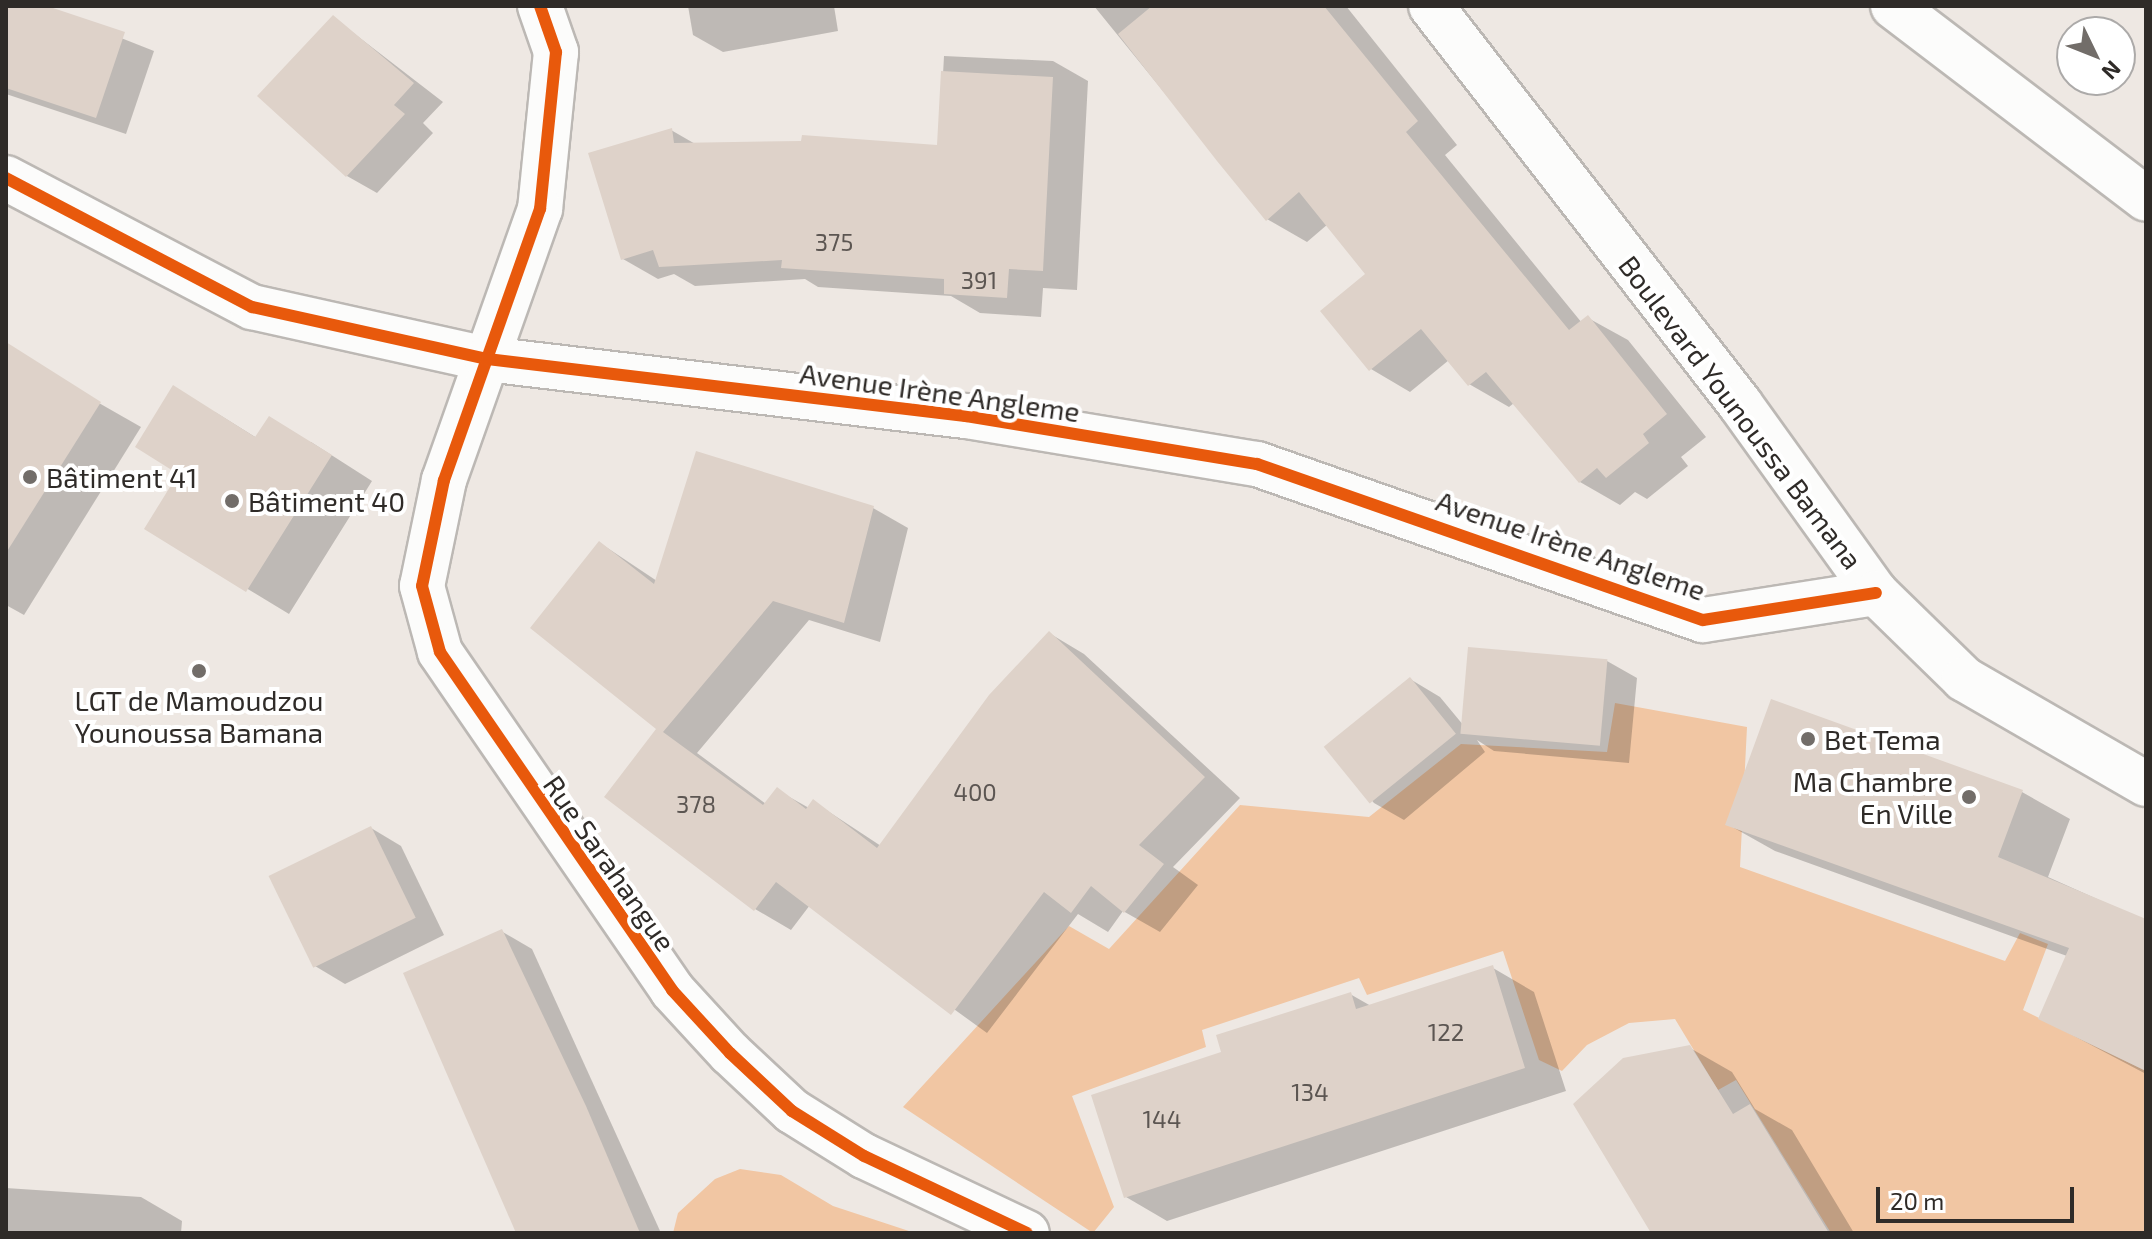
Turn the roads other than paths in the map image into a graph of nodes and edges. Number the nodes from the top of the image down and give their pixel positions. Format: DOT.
graph roads {
  1 [pos="540,6"];
  2 [pos="1431,6"];
  3 [pos="1893,6"];
  4 [pos="6,178"];
  5 [pos="2146,199"];
  6 [pos="487,359"];
  7 [pos="1876,593"];
  8 [pos="2146,784"];
  9 [pos="1027,1233"];
  1 -- 6 [label="street, Rue Sarahangue"];
  2 -- 7 [label="street, Boulevard Younoussa Bamana"];
  3 -- 5 [label="street"];
  4 -- 6 [label="street, Avenue Irène Angleme"];
  6 -- 7 [label="street, Avenue Irène Angleme"];
  6 -- 9 [label="street, Rue Sarahangue"];
  7 -- 8 [label="street, Boulevard Younoussa Bamana"];
}
